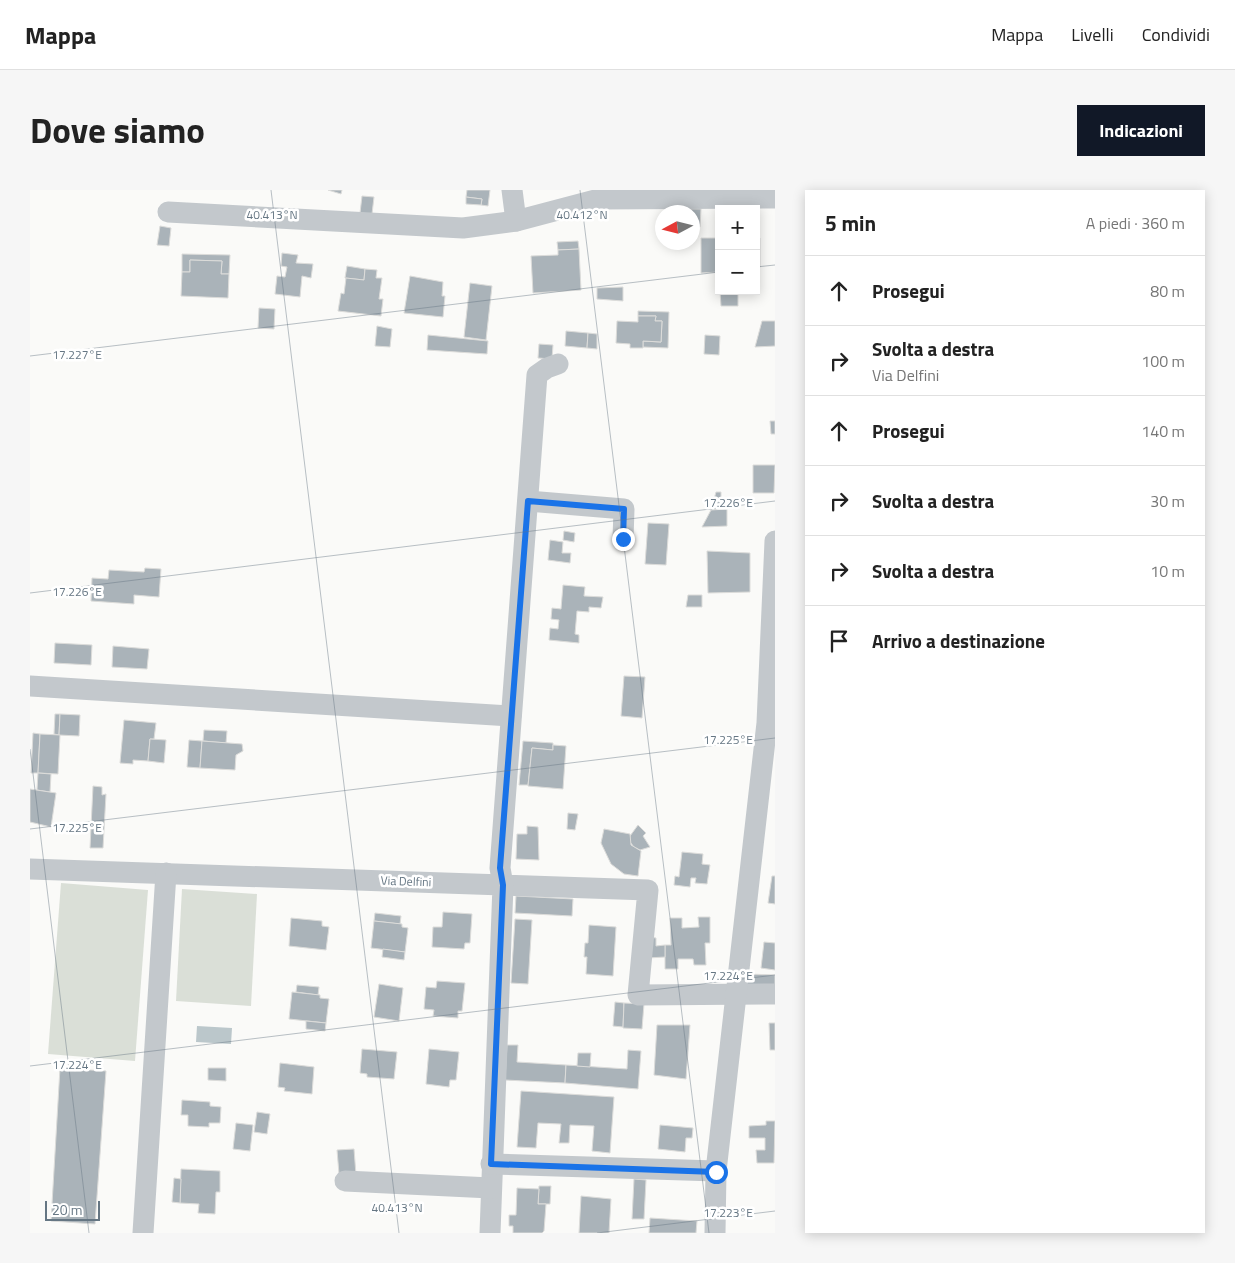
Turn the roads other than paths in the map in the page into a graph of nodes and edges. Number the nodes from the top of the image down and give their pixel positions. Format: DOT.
graph roads {
  1 [pos="512,190"];
  2 [pos="775,198"];
  3 [pos="168,212"];
  4 [pos="516,221"];
  5 [pos="558,364"];
  6 [pos="528,501"];
  7 [pos="623,539"];
  8 [pos="775,541"];
  9 [pos="30,686"];
  10 [pos="511,716"];
  11 [pos="771,723"];
  12 [pos="30,869"];
  13 [pos="166,873"];
  14 [pos="503,885"];
  15 [pos="775,994"];
  16 [pos="735,995"];
  17 [pos="491,1164"];
  18 [pos="716,1172"];
  19 [pos="345,1181"];
  20 [pos="491,1188"];
  21 [pos="143,1233"];
  22 [pos="490,1233"];
  23 [pos="715,1233"];
  1 -- 4 [label="street"];
  2 -- 4 [label="street"];
  3 -- 4 [label="street"];
  5 -- 6 [label="street"];
  6 -- 7 [label="street"];
  6 -- 10 [label="street"];
  8 -- 11 [label="street"];
  9 -- 10 [label="street"];
  10 -- 14 [label="street"];
  11 -- 16 [label="street"];
  12 -- 13 [label="street, Via Delfini"];
  13 -- 14 [label="street, Via Delfini"];
  13 -- 21 [label="street"];
  14 -- 16 [label="street, Via Delfini"];
  14 -- 17 [label="street"];
  15 -- 16 [label="street"];
  16 -- 18 [label="street"];
  17 -- 18 [label="street"];
  17 -- 20 [label="street"];
  18 -- 23 [label="street"];
  19 -- 20 [label="street"];
  20 -- 22 [label="street"];
}
